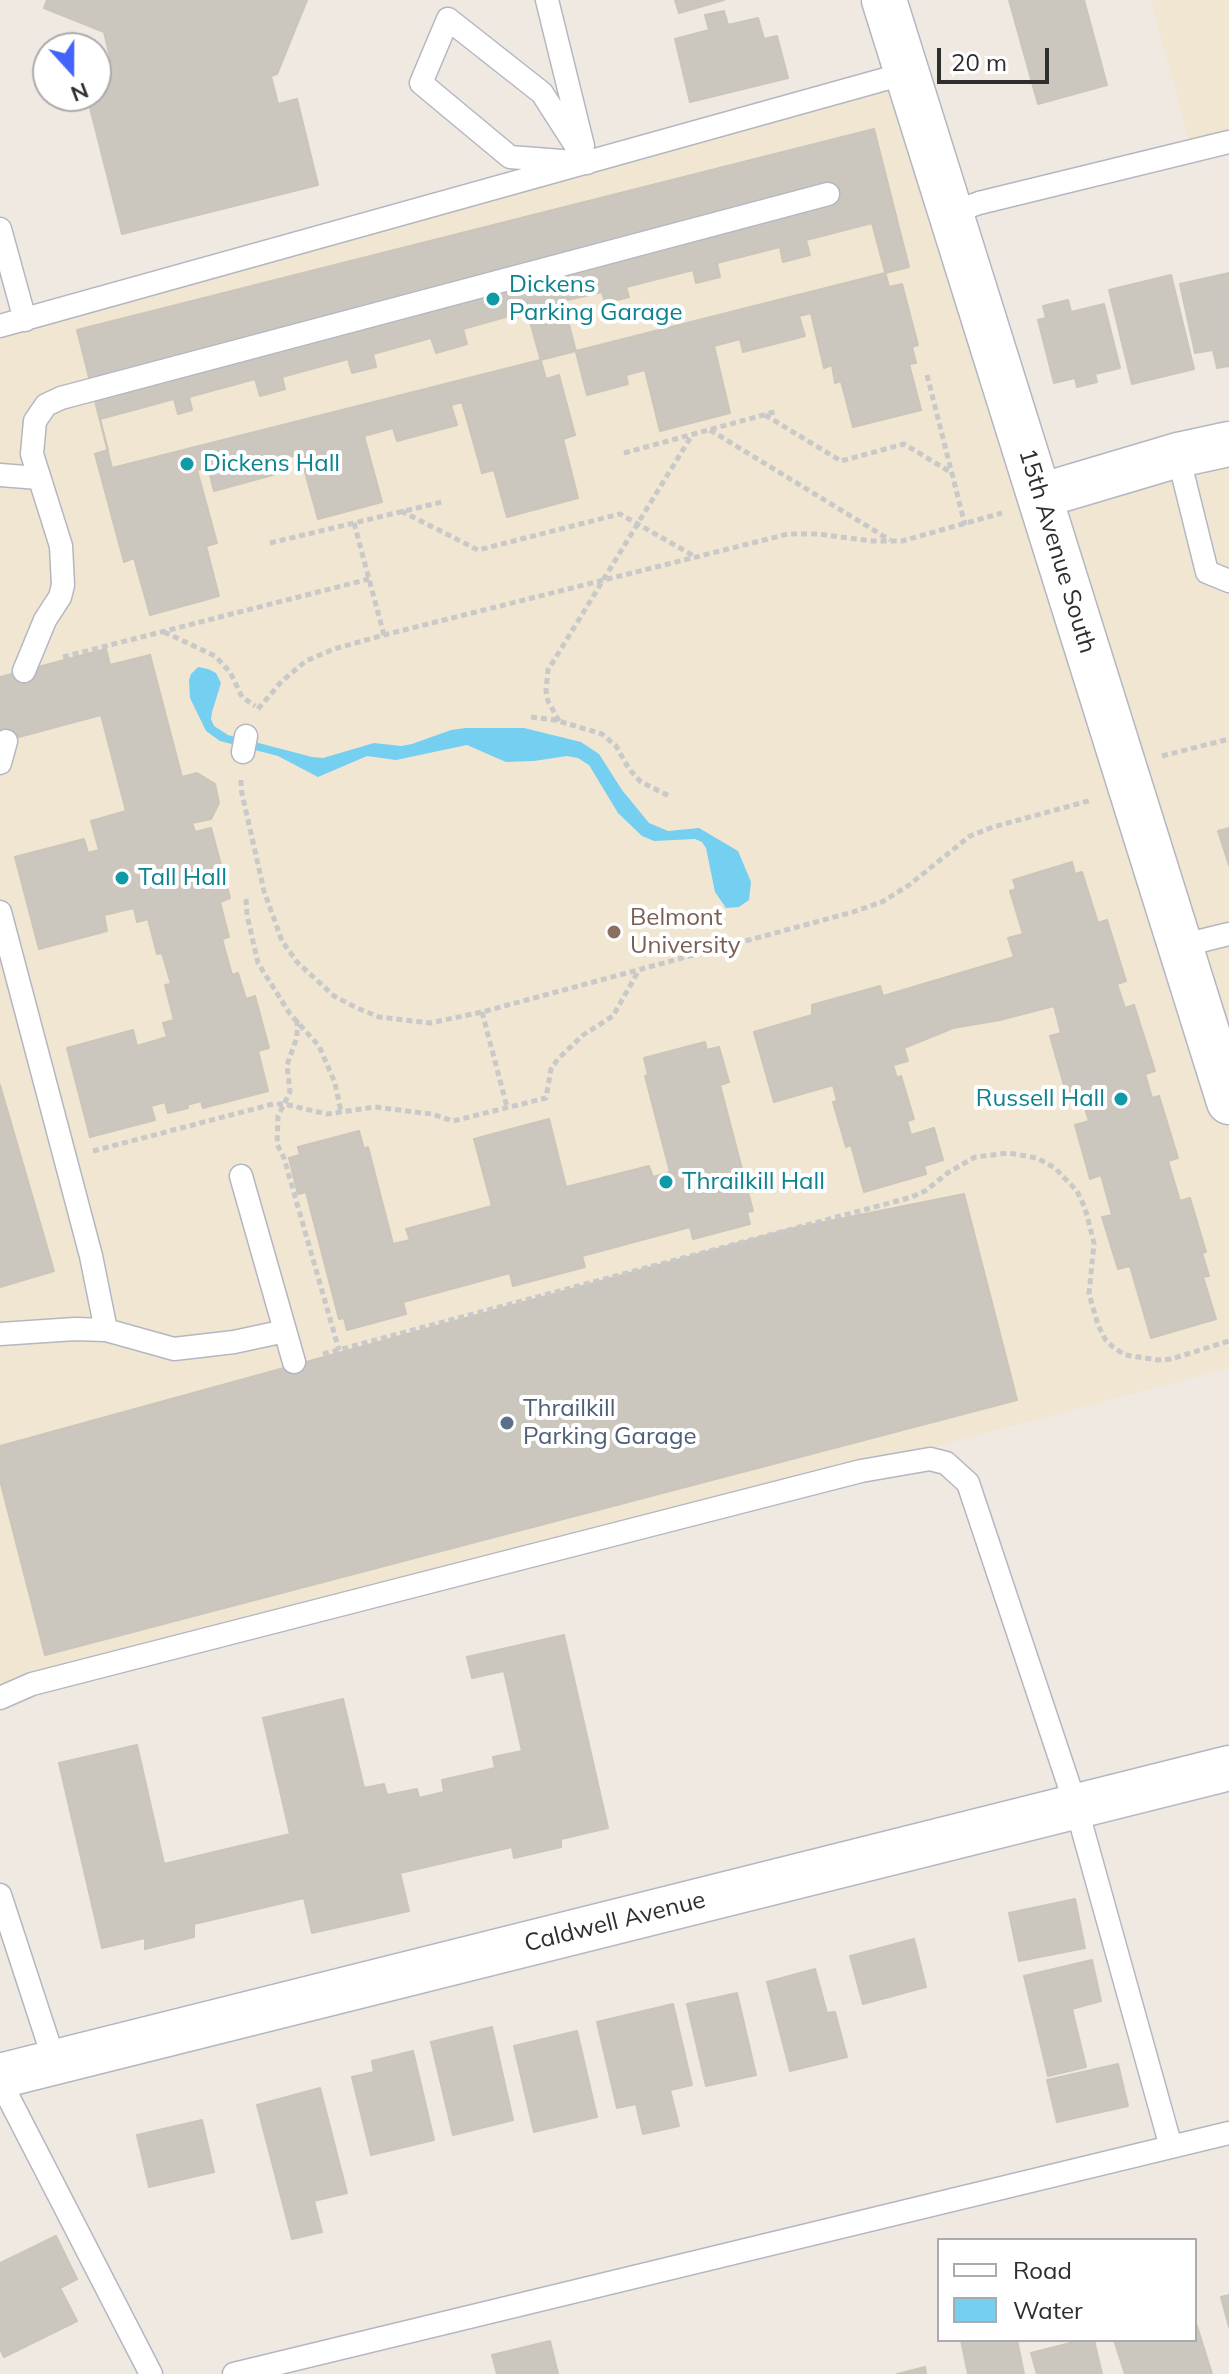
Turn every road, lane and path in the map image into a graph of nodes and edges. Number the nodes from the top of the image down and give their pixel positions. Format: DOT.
graph roads {
  1 [pos="547,0"];
  2 [pos="884,0"];
  3 [pos="445,9"];
  4 [pos="907,73"];
  5 [pos="1229,142"];
  6 [pos="587,163"];
  7 [pos="828,194"];
  8 [pos="951,213"];
  9 [pos="0,229"];
  10 [pos="25,320"];
  11 [pos="0,326"];
  12 [pos="927,375"];
  13 [pos="778,411"];
  14 [pos="765,415"];
  15 [pos="710,430"];
  16 [pos="692,435"];
  17 [pos="1229,444"];
  18 [pos="624,453"];
  19 [pos="1178,455"];
  20 [pos="952,473"];
  21 [pos="0,475"];
  22 [pos="38,478"];
  23 [pos="1040,496"];
  24 [pos="442,502"];
  25 [pos="401,511"];
  26 [pos="354,523"];
  27 [pos="965,525"];
  28 [pos="893,541"];
  29 [pos="270,543"];
  30 [pos="694,556"];
  31 [pos="369,579"];
  32 [pos="605,579"];
  33 [pos="1229,581"];
  34 [pos="163,632"];
  35 [pos="384,635"];
  36 [pos="25,669"];
  37 [pos="258,709"];
  38 [pos="531,717"];
  39 [pos="559,721"];
  40 [pos="1229,739"];
  41 [pos="6,741"];
  42 [pos="1161,756"];
  43 [pos="0,763"];
  44 [pos="1131,789"];
  45 [pos="669,796"];
  46 [pos="246,899"];
  47 [pos="0,912"];
  48 [pos="1229,934"];
  49 [pos="1180,946"];
  50 [pos="639,970"];
  51 [pos="482,1012"];
  52 [pos="297,1020"];
  53 [pos="1229,1102"];
  54 [pos="284,1104"];
  55 [pos="507,1107"];
  56 [pos="341,1112"];
  57 [pos="65,1158"];
  58 [pos="241,1176"];
  59 [pos="106,1330"];
  60 [pos="285,1331"];
  61 [pos="0,1334"];
  62 [pos="1229,1341"];
  63 [pos="339,1350"];
  64 [pos="294,1362"];
  65 [pos="0,1698"];
  66 [pos="1229,1768"];
  67 [pos="1076,1806"];
  68 [pos="0,1895"];
  69 [pos="55,2063"];
  70 [pos="0,2079"];
  71 [pos="1229,2133"];
  72 [pos="1171,2147"];
  73 [pos="151,2374"];
  74 [pos="234,2374"];
  1 -- 6 [label="lane"];
  2 -- 4 [label="street, 15th Avenue South"];
  3 -- 6 [label="lane"];
  3 -- 6 [label="lane"];
  4 -- 6 [label="lane"];
  4 -- 8 [label="street, 15th Avenue South"];
  5 -- 8 [label="lane"];
  6 -- 10 [label="lane"];
  7 -- 22 [label="lane"];
  8 -- 23 [label="street, 15th Avenue South"];
  9 -- 10 [label="lane"];
  10 -- 11 [label="lane"];
  12 -- 20 [label="path"];
  13 -- 14 [label="path"];
  14 -- 15 [label="path"];
  14 -- 20 [label="path"];
  15 -- 16 [label="path"];
  15 -- 28 [label="path"];
  16 -- 18 [label="path"];
  16 -- 32 [label="path"];
  17 -- 19 [label="street"];
  19 -- 23 [label="street"];
  19 -- 33 [label="lane"];
  20 -- 27 [label="path"];
  21 -- 22 [label="lane"];
  22 -- 36 [label="lane"];
  23 -- 27 [label="path"];
  23 -- 44 [label="street, 15th Avenue South"];
  24 -- 25 [label="path"];
  25 -- 26 [label="path"];
  25 -- 30 [label="path"];
  26 -- 29 [label="path"];
  26 -- 31 [label="path"];
  27 -- 28 [label="path"];
  28 -- 30 [label="path"];
  30 -- 32 [label="path"];
  31 -- 34 [label="path"];
  31 -- 35 [label="path"];
  32 -- 35 [label="path"];
  32 -- 39 [label="path"];
  34 -- 36 [label="path"];
  34 -- 37 [label="path"];
  35 -- 37 [label="path"];
  37 -- 51 [label="path"];
  38 -- 39 [label="path"];
  39 -- 45 [label="path"];
  40 -- 42 [label="path"];
  41 -- 43 [label="lane"];
  44 -- 49 [label="street, 15th Avenue South"];
  44 -- 50 [label="path"];
  46 -- 52 [label="path"];
  47 -- 57 [label="lane"];
  48 -- 49 [label="lane"];
  49 -- 53 [label="street, 15th Avenue South"];
  50 -- 51 [label="path"];
  50 -- 55 [label="path"];
  51 -- 55 [label="path"];
  52 -- 54 [label="path"];
  52 -- 56 [label="path"];
  54 -- 56 [label="path"];
  54 -- 57 [label="path"];
  54 -- 63 [label="path"];
  55 -- 56 [label="path"];
  57 -- 59 [label="lane"];
  58 -- 60 [label="lane"];
  59 -- 60 [label="lane"];
  59 -- 61 [label="lane"];
  60 -- 64 [label="lane"];
  62 -- 63 [label="path"];
  63 -- 64 [label="path"];
  65 -- 67 [label="lane"];
  66 -- 67 [label="street, Caldwell Avenue"];
  67 -- 69 [label="street, Caldwell Avenue"];
  67 -- 72 [label="lane"];
  68 -- 69 [label="lane"];
  69 -- 70 [label="street, Caldwell Avenue"];
  70 -- 73 [label="lane"];
  71 -- 72 [label="lane"];
  72 -- 74 [label="lane"];
}
